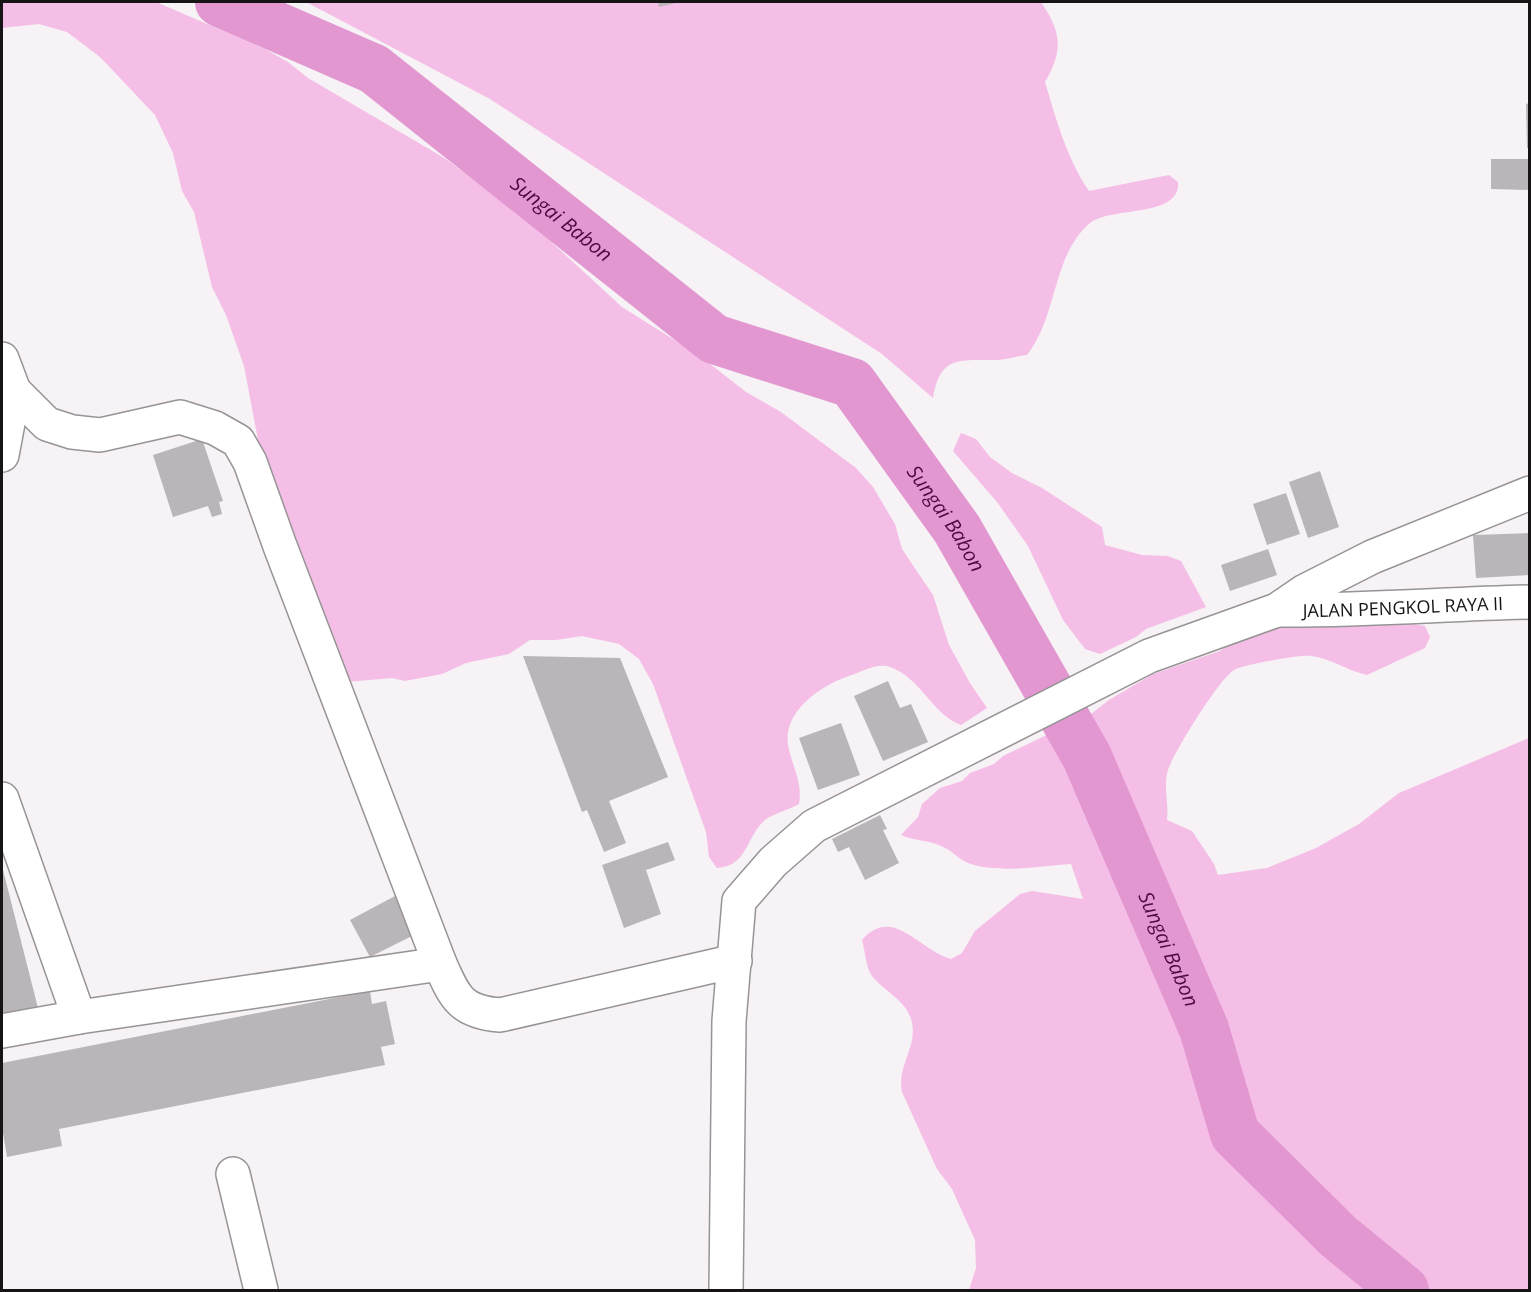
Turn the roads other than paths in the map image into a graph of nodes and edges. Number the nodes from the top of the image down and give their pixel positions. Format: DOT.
graph roads {
  1 [pos="2,359"];
  2 [pos="14,391"];
  3 [pos="2,456"];
  4 [pos="1530,493"];
  5 [pos="1530,602"];
  6 [pos="1277,610"];
  7 [pos="2,798"];
  8 [pos="735,961"];
  9 [pos="440,964"];
  10 [pos="79,1017"];
  11 [pos="2,1031"];
  12 [pos="233,1174"];
  13 [pos="261,1290"];
  14 [pos="726,1290"];
  1 -- 2 [label="street"];
  2 -- 3 [label="street"];
  2 -- 9 [label="street"];
  4 -- 6 [label="street"];
  5 -- 6 [label="street, JALAN PENGKOL RAYA II"];
  6 -- 8 [label="street"];
  7 -- 10 [label="street"];
  8 -- 9 [label="street"];
  8 -- 14 [label="street"];
  9 -- 10 [label="street"];
  10 -- 11 [label="street"];
  12 -- 13 [label="street"];
}
